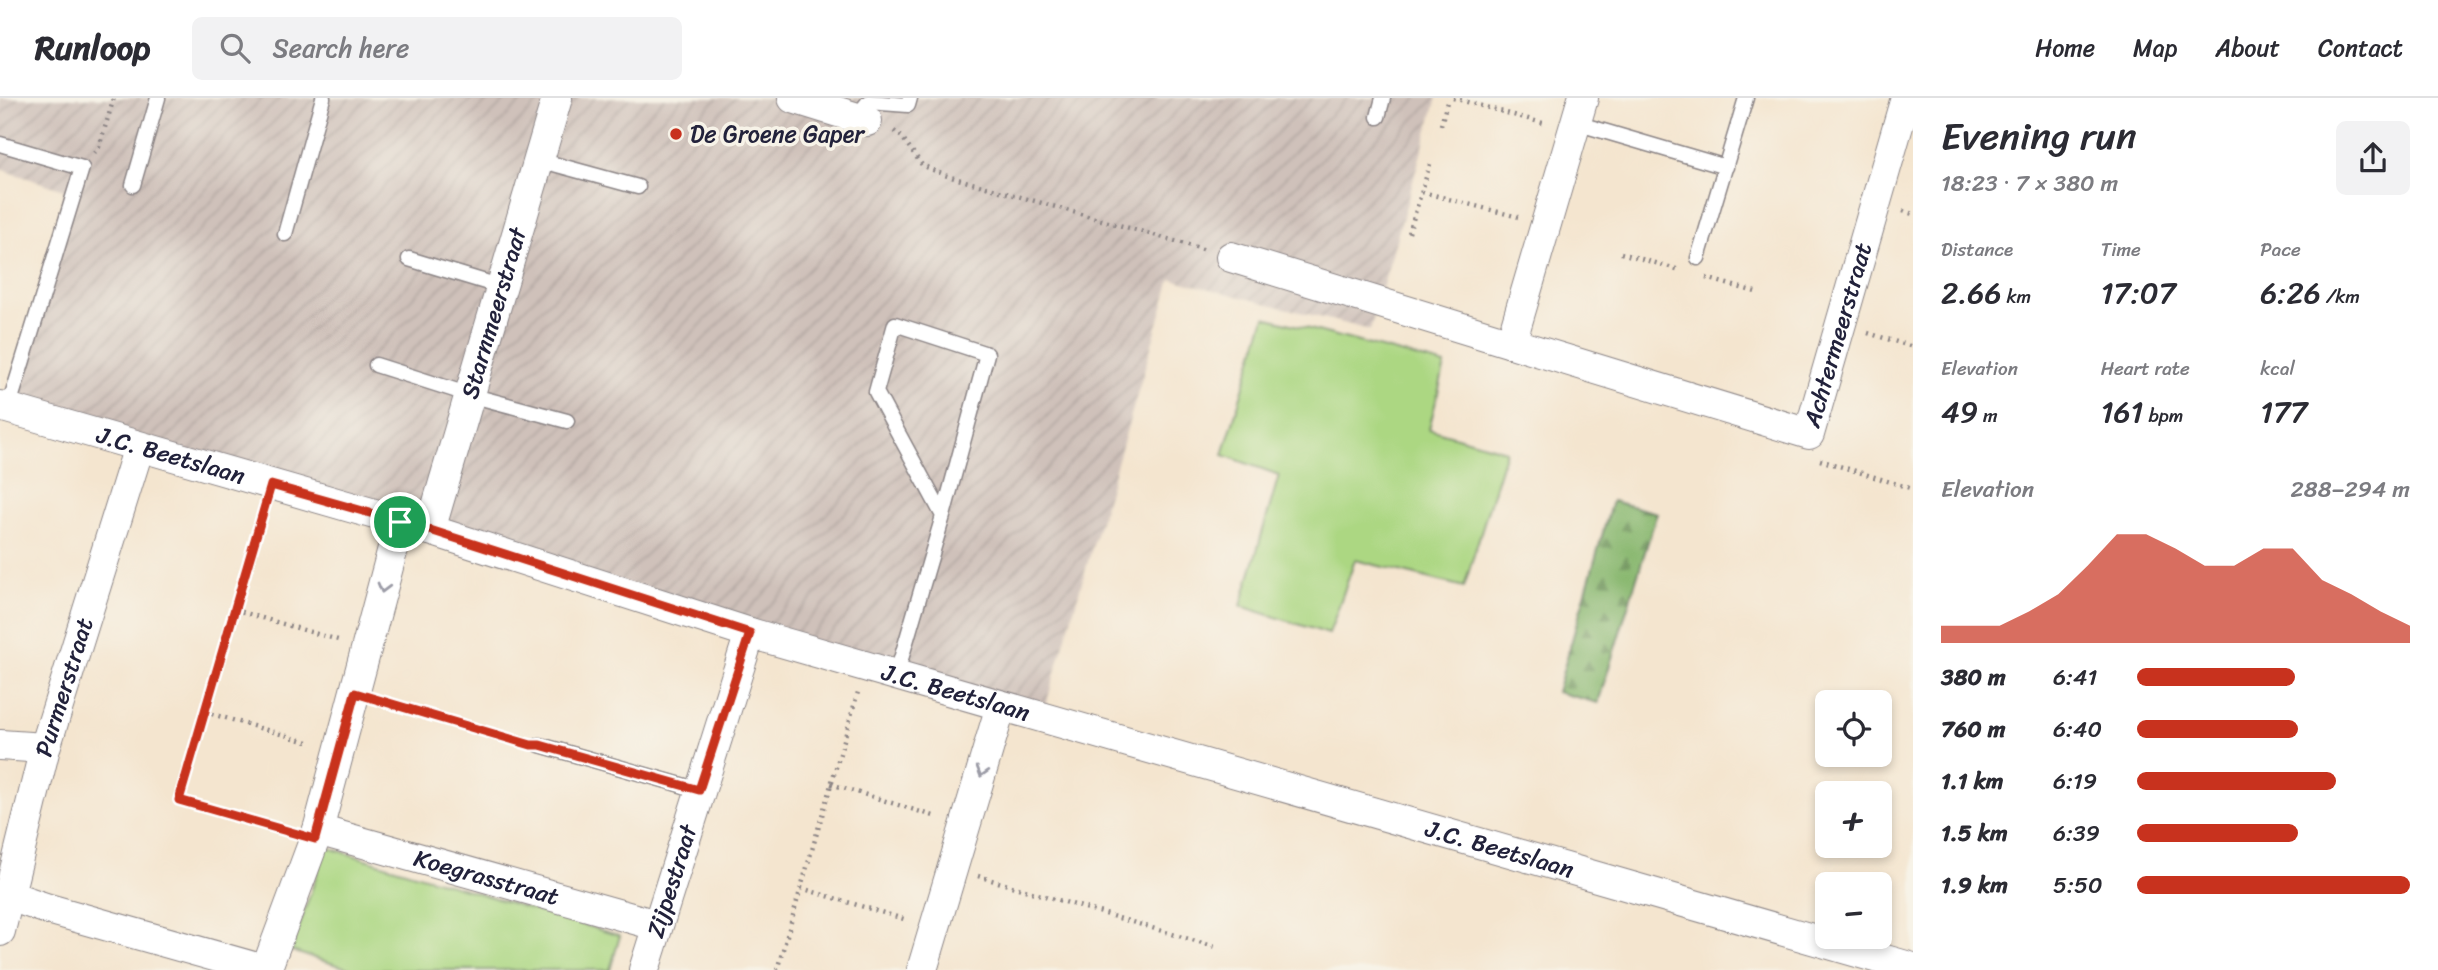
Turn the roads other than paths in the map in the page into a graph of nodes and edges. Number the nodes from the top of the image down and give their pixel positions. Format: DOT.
graph roads {
  1 [pos="158,98"];
  2 [pos="323,98"];
  3 [pos="557,98"];
  4 [pos="793,98"];
  5 [pos="910,98"];
  6 [pos="1383,98"];
  7 [pos="1746,98"];
  8 [pos="1906,98"];
  9 [pos="1378,117"];
  10 [pos="1577,118"];
  11 [pos="861,119"];
  12 [pos="0,144"];
  13 [pos="540,160"];
  14 [pos="1726,167"];
  15 [pos="133,185"];
  16 [pos="638,187"];
  17 [pos="285,234"];
  18 [pos="1231,257"];
  19 [pos="1698,258"];
  20 [pos="409,259"];
  21 [pos="502,287"];
  22 [pos="1511,343"];
  23 [pos="376,365"];
  24 [pos="470,395"];
  25 [pos="4,407"];
  26 [pos="567,421"];
  27 [pos="139,447"];
  28 [pos="943,516"];
  29 [pos="400,522"];
  30 [pos="430,530"];
  31 [pos="750,633"];
  32 [pos="896,676"];
  33 [pos="1001,706"];
  34 [pos="0,745"];
  35 [pos="540,745"];
  36 [pos="45,748"];
  37 [pos="699,790"];
  38 [pos="316,834"];
  39 [pos="9,896"];
  40 [pos="656,925"];
  41 [pos="0,931"];
  42 [pos="1913,968"];
  43 [pos="265,970"];
  44 [pos="643,970"];
  45 [pos="922,970"];
  1 -- 15 [label="lane"];
  2 -- 17 [label="lane"];
  3 -- 13 [label="street, Starnmeerstraat"];
  4 -- 11 [label="street"];
  5 -- 11 [label="lane"];
  6 -- 9 [label="lane"];
  7 -- 14 [label="lane"];
  8 -- 22 [label="street, Achtermeerstraat"];
  10 -- 14 [label="lane"];
  10 -- 22 [label="street"];
  12 -- 25 [label="lane"];
  13 -- 16 [label="lane"];
  13 -- 21 [label="street, Starnmeerstraat"];
  14 -- 19 [label="lane"];
  18 -- 22 [label="street, Achtermeerstraat"];
  20 -- 21 [label="lane"];
  21 -- 24 [label="street, Starnmeerstraat"];
  23 -- 24 [label="lane"];
  24 -- 26 [label="lane"];
  24 -- 30 [label="street, Starnmeerstraat"];
  25 -- 27 [label="street, J.C. Beetslaan"];
  27 -- 29 [label="street, J.C. Beetslaan"];
  27 -- 36 [label="street, Purmerstraat"];
  28 -- 28 [label="lane"];
  28 -- 32 [label="lane"];
  29 -- 30 [label="street, J.C. Beetslaan"];
  29 -- 38 [label="street, one-way"];
  30 -- 31 [label="street, J.C. Beetslaan"];
  31 -- 32 [label="street, J.C. Beetslaan"];
  31 -- 37 [label="street, Zijpestraat"];
  32 -- 33 [label="street, J.C. Beetslaan"];
  33 -- 42 [label="street, J.C. Beetslaan"];
  33 -- 45 [label="street, one-way"];
  34 -- 36 [label="street"];
  35 -- 37 [label="lane"];
  36 -- 39 [label="street, Purmerstraat"];
  37 -- 40 [label="street, Zijpestraat"];
  38 -- 40 [label="street, Koegrasstraat"];
  38 -- 43 [label="street"];
  39 -- 41 [label="street, Purmerstraat"];
  39 -- 43 [label="street"];
  40 -- 44 [label="street, Zijpestraat"];
}
